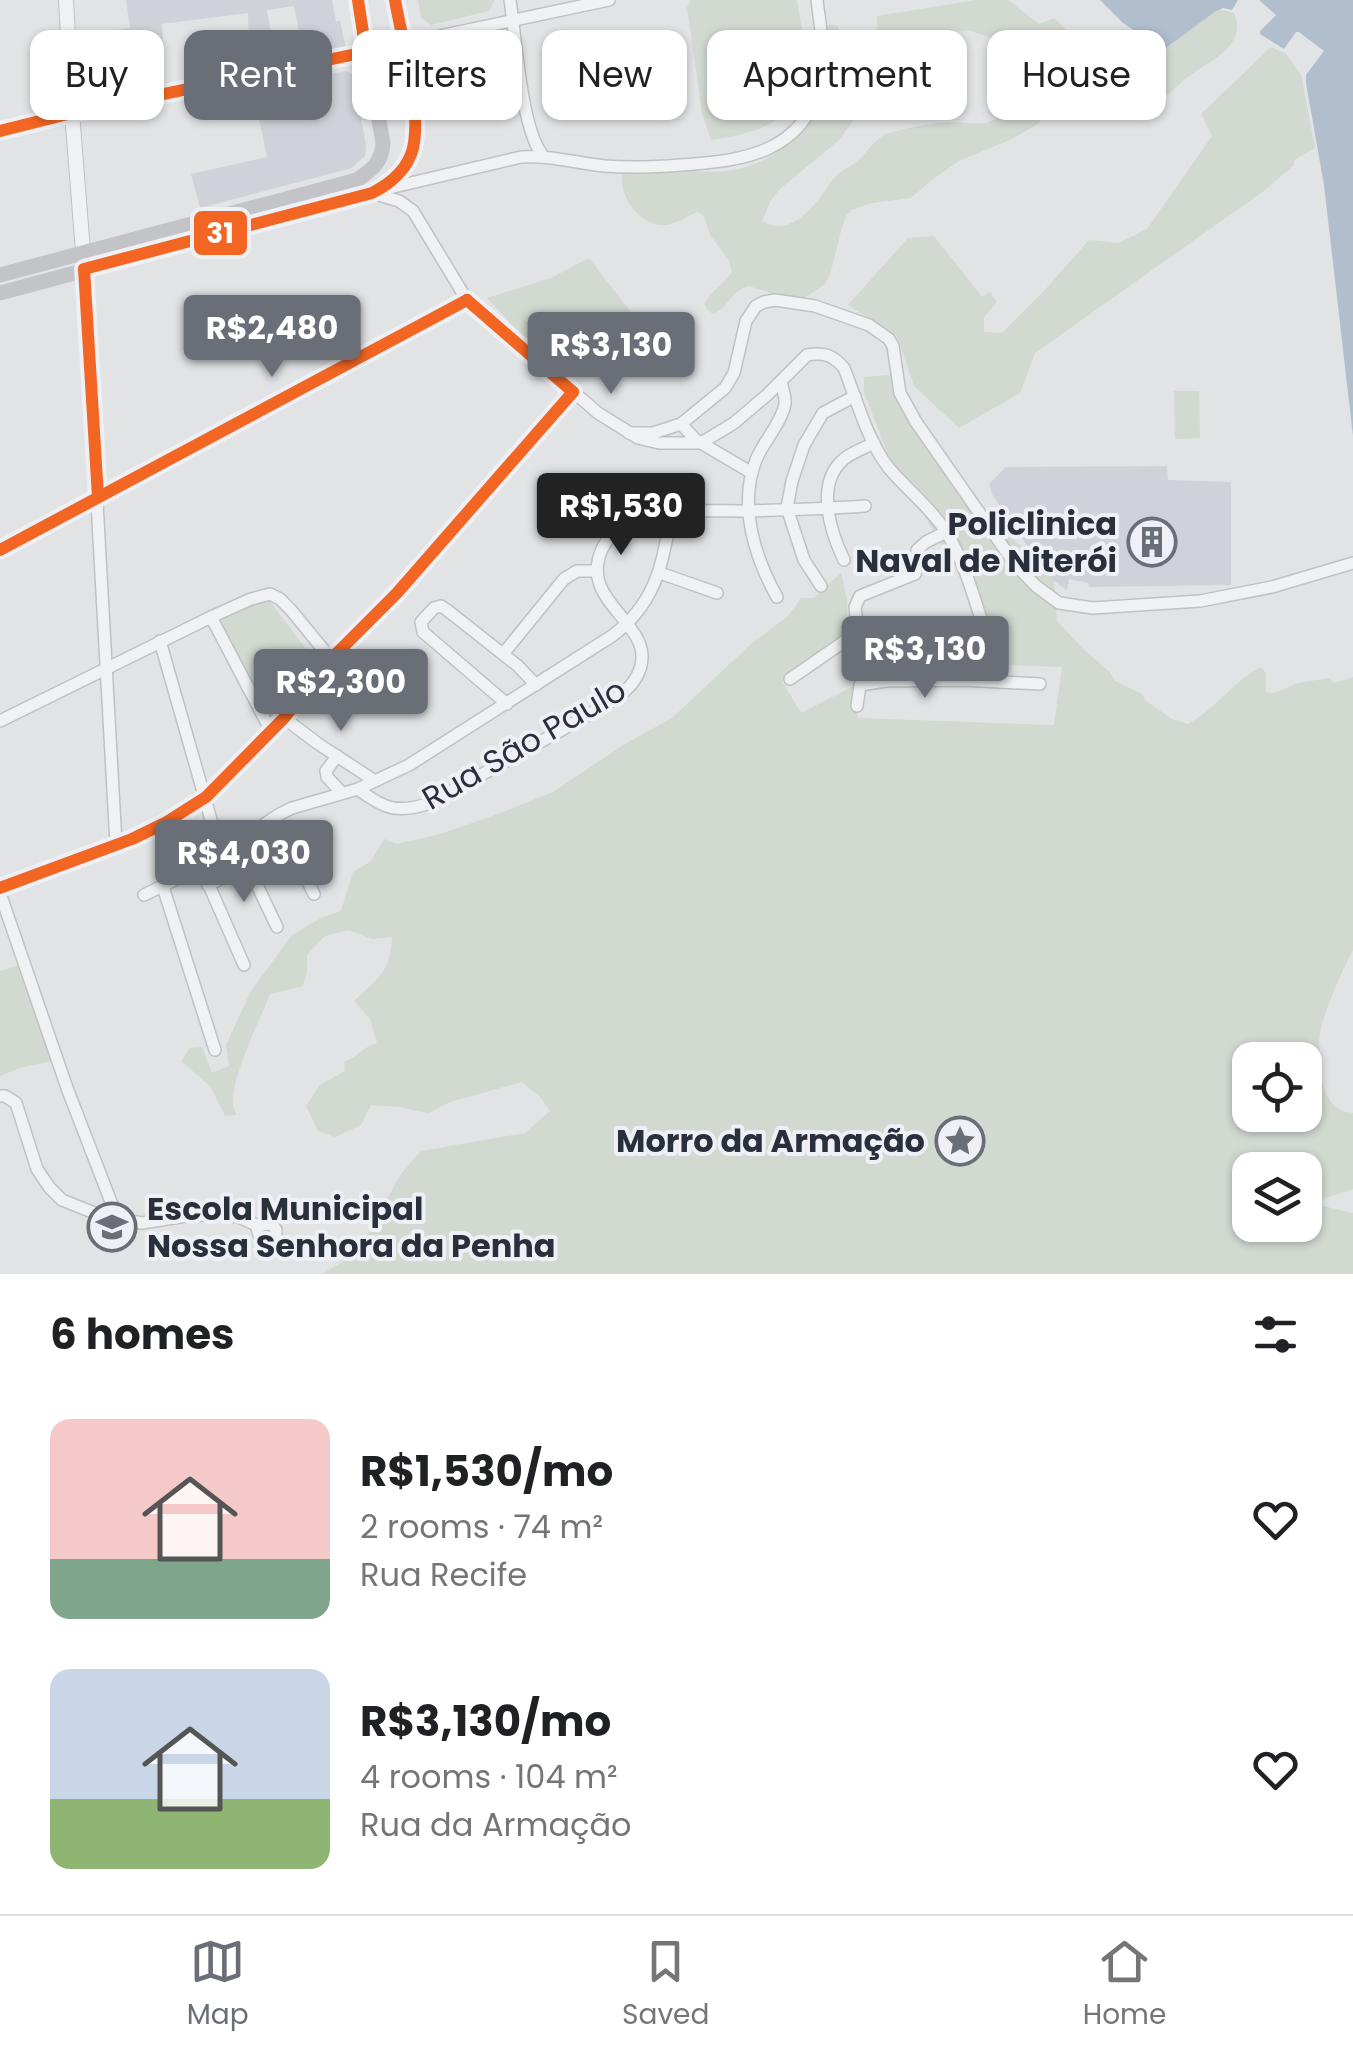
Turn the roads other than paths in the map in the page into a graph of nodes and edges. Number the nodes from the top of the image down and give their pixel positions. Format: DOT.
graph roads {
  1 [pos="66,0"];
  2 [pos="358,0"];
  3 [pos="395,0"];
  4 [pos="510,0"];
  5 [pos="609,0"];
  6 [pos="817,0"];
  7 [pos="513,20"];
  8 [pos="68,30"];
  9 [pos="363,30"];
  10 [pos="400,30"];
  11 [pos="467,30"];
  12 [pos="352,55"];
  13 [pos="164,95"];
  14 [pos="48,120"];
  15 [pos="72,120"];
  16 [pos="379,120"];
  17 [pos="414,120"];
  18 [pos="0,132"];
  19 [pos="543,156"];
  20 [pos="374,192"];
  21 [pos="84,261"];
  22 [pos="0,275"];
  23 [pos="0,292"];
  24 [pos="467,300"];
  25 [pos="780,381"];
  26 [pos="573,392"];
  27 [pos="855,396"];
  28 [pos="681,424"];
  29 [pos="629,433"];
  30 [pos="701,443"];
  31 [pos="874,443"];
  32 [pos="752,473"];
  33 [pos="676,494"];
  34 [pos="98,497"];
  35 [pos="865,506"];
  36 [pos="788,508"];
  37 [pos="827,509"];
  38 [pos="750,510"];
  39 [pos="671,513"];
  40 [pos="946,532"];
  41 [pos="0,550"];
  42 [pos="844,560"];
  43 [pos="1353,563"];
  44 [pos="596,571"];
  45 [pos="660,573"];
  46 [pos="821,586"];
  47 [pos="716,593"];
  48 [pos="777,596"];
  49 [pos="211,617"];
  50 [pos="628,624"];
  51 [pos="858,632"];
  52 [pos="160,642"];
  53 [pos="992,652"];
  54 [pos="503,654"];
  55 [pos="331,660"];
  56 [pos="105,670"];
  57 [pos="790,679"];
  58 [pos="886,681"];
  59 [pos="1040,684"];
  60 [pos="536,685"];
  61 [pos="507,704"];
  62 [pos="857,706"];
  63 [pos="284,718"];
  64 [pos="0,722"];
  65 [pos="271,731"];
  66 [pos="337,756"];
  67 [pos="375,781"];
  68 [pos="358,789"];
  69 [pos="342,793"];
  70 [pos="206,797"];
  71 [pos="116,844"];
  72 [pos="222,854"];
  73 [pos="248,866"];
  74 [pos="202,868"];
  75 [pos="208,886"];
  76 [pos="163,887"];
  77 [pos="0,891"];
  78 [pos="314,894"];
  79 [pos="144,895"];
  80 [pos="277,926"];
  81 [pos="244,965"];
  82 [pos="215,1050"];
  83 [pos="0,1096"];
  84 [pos="118,1220"];
  85 [pos="252,1223"];
  1 -- 8 [label="street"];
  2 -- 9 [label="main road"];
  3 -- 10 [label="main road"];
  4 -- 7 [label="street"];
  5 -- 7 [label="street"];
  6 -- 19 [label="street"];
  7 -- 11 [label="street"];
  7 -- 19 [label="street"];
  12 -- 13 [label="street"];
  14 -- 18 [label="street"];
  15 -- 21 [label="street"];
  16 -- 21 [label="main road"];
  17 -- 20 [label="main road"];
  19 -- 20 [label="street"];
  20 -- 21 [label="main road"];
  20 -- 24 [label="street"];
  21 -- 22 [label="main road"];
  21 -- 23 [label="main road"];
  21 -- 34 [label="street"];
  24 -- 26 [label="street"];
  24 -- 34 [label="street"];
  25 -- 27 [label="street"];
  25 -- 30 [label="street"];
  25 -- 32 [label="street"];
  26 -- 29 [label="street"];
  26 -- 55 [label="street"];
  27 -- 31 [label="street"];
  27 -- 36 [label="street"];
  28 -- 29 [label="street"];
  28 -- 30 [label="street"];
  28 -- 43 [label="street"];
  29 -- 30 [label="street"];
  30 -- 32 [label="street"];
  31 -- 37 [label="street"];
  31 -- 40 [label="street"];
  32 -- 38 [label="street"];
  33 -- 39 [label="street"];
  34 -- 41 [label="street"];
  34 -- 56 [label="street"];
  35 -- 37 [label="street"];
  36 -- 37 [label="street"];
  36 -- 38 [label="street"];
  36 -- 46 [label="street"];
  37 -- 42 [label="street"];
  38 -- 39 [label="street"];
  38 -- 48 [label="street"];
  39 -- 44 [label="street"];
  39 -- 45 [label="street"];
  40 -- 51 [label="street"];
  40 -- 53 [label="street"];
  44 -- 50 [label="street"];
  44 -- 54 [label="street"];
  45 -- 47 [label="street"];
  45 -- 50 [label="street"];
  49 -- 52 [label="street"];
  49 -- 55 [label="street"];
  49 -- 65 [label="street"];
  50 -- 60 [label="street"];
  50 -- 68 [label="street, Rua São Paulo"];
  51 -- 57 [label="street"];
  51 -- 58 [label="street"];
  52 -- 56 [label="street"];
  52 -- 70 [label="street"];
  54 -- 60 [label="street"];
  54 -- 61 [label="street"];
  55 -- 63 [label="street"];
  56 -- 64 [label="street"];
  56 -- 71 [label="street"];
  58 -- 59 [label="street"];
  58 -- 62 [label="street"];
  60 -- 61 [label="street"];
  61 -- 67 [label="street"];
  63 -- 65 [label="street"];
  63 -- 66 [label="street"];
  65 -- 70 [label="street"];
  66 -- 67 [label="street"];
  66 -- 69 [label="street"];
  67 -- 68 [label="street"];
  68 -- 69 [label="street"];
  69 -- 72 [label="street"];
  70 -- 71 [label="street"];
  70 -- 72 [label="street"];
  71 -- 77 [label="street"];
  72 -- 74 [label="street"];
  73 -- 75 [label="street"];
  73 -- 78 [label="street"];
  73 -- 80 [label="street"];
  74 -- 75 [label="street"];
  74 -- 76 [label="street"];
  75 -- 81 [label="street"];
  76 -- 79 [label="street"];
  76 -- 82 [label="street"];
  77 -- 84 [label="street"];
  83 -- 84 [label="street"];
  84 -- 85 [label="street"];
}
